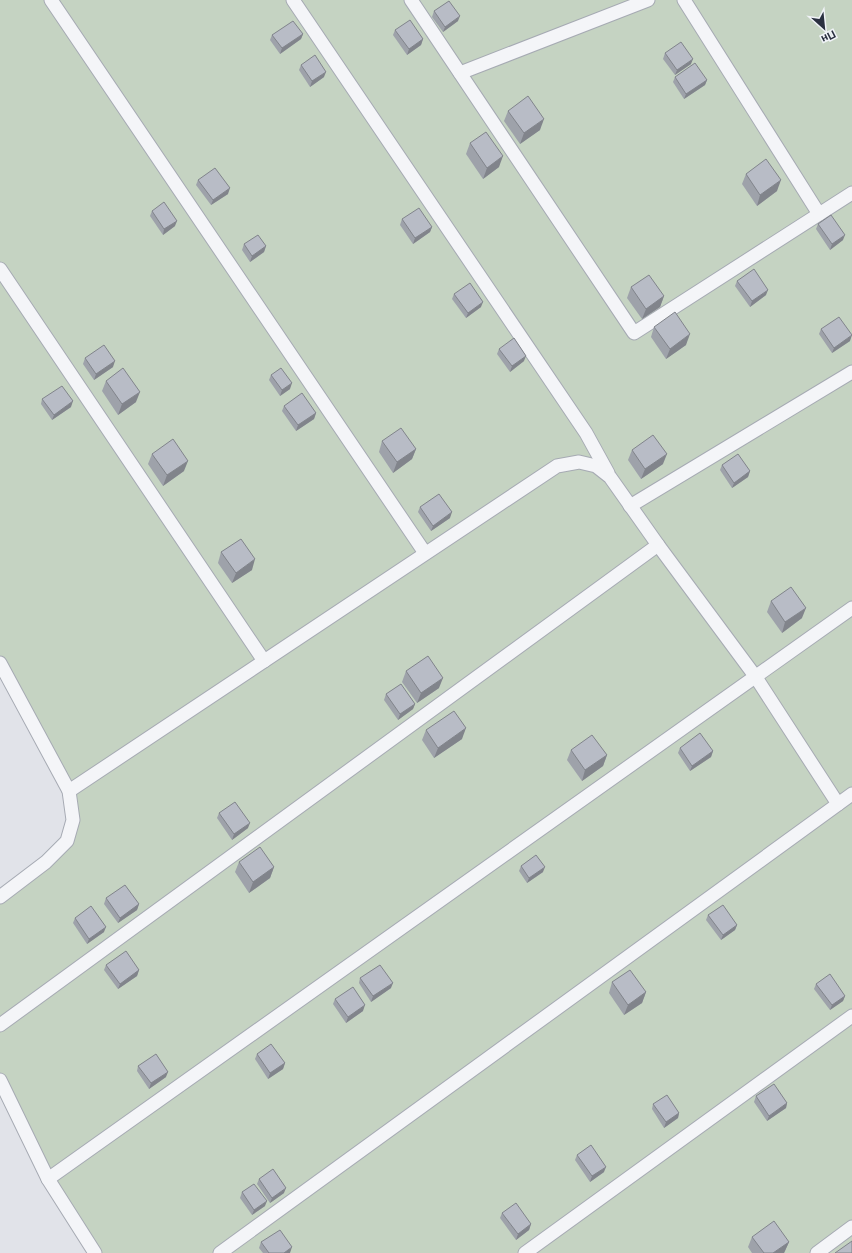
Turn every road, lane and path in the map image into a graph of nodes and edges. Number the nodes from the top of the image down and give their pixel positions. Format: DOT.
graph roads {
  1 [pos="51,0"];
  2 [pos="293,0"];
  3 [pos="411,0"];
  4 [pos="648,0"];
  5 [pos="684,0"];
  6 [pos="631,3"];
  7 [pos="460,73"];
  8 [pos="852,193"];
  9 [pos="819,214"];
  10 [pos="0,269"];
  11 [pos="852,372"];
  12 [pos="610,477"];
  13 [pos="630,506"];
  14 [pos="658,545"];
  15 [pos="425,553"];
  16 [pos="852,608"];
  17 [pos="264,661"];
  18 [pos="0,663"];
  19 [pos="756,676"];
  20 [pos="69,791"];
  21 [pos="852,794"];
  22 [pos="838,804"];
  23 [pos="0,897"];
  24 [pos="852,1016"];
  25 [pos="0,1025"];
  26 [pos="0,1080"];
  27 [pos="48,1179"];
  28 [pos="852,1227"];
  29 [pos="95,1253"];
  30 [pos="220,1253"];
  31 [pos="524,1253"];
  32 [pos="816,1253"];
  1 -- 15 [label="lane"];
  2 -- 12 [label="lane"];
  3 -- 7 [label="lane"];
  4 -- 6 [label="lane"];
  5 -- 9 [label="lane"];
  6 -- 7 [label="lane"];
  7 -- 9 [label="lane"];
  8 -- 9 [label="lane"];
  10 -- 17 [label="lane"];
  11 -- 13 [label="lane"];
  12 -- 13 [label="lane"];
  12 -- 15 [label="lane"];
  13 -- 14 [label="lane"];
  14 -- 19 [label="lane"];
  14 -- 25 [label="lane"];
  15 -- 17 [label="lane"];
  16 -- 19 [label="lane"];
  17 -- 20 [label="lane"];
  18 -- 20 [label="lane"];
  19 -- 22 [label="lane"];
  19 -- 27 [label="lane"];
  20 -- 23 [label="lane"];
  21 -- 22 [label="lane"];
  22 -- 30 [label="lane"];
  24 -- 31 [label="lane"];
  26 -- 27 [label="lane"];
  27 -- 29 [label="lane"];
  28 -- 32 [label="lane"];
}
